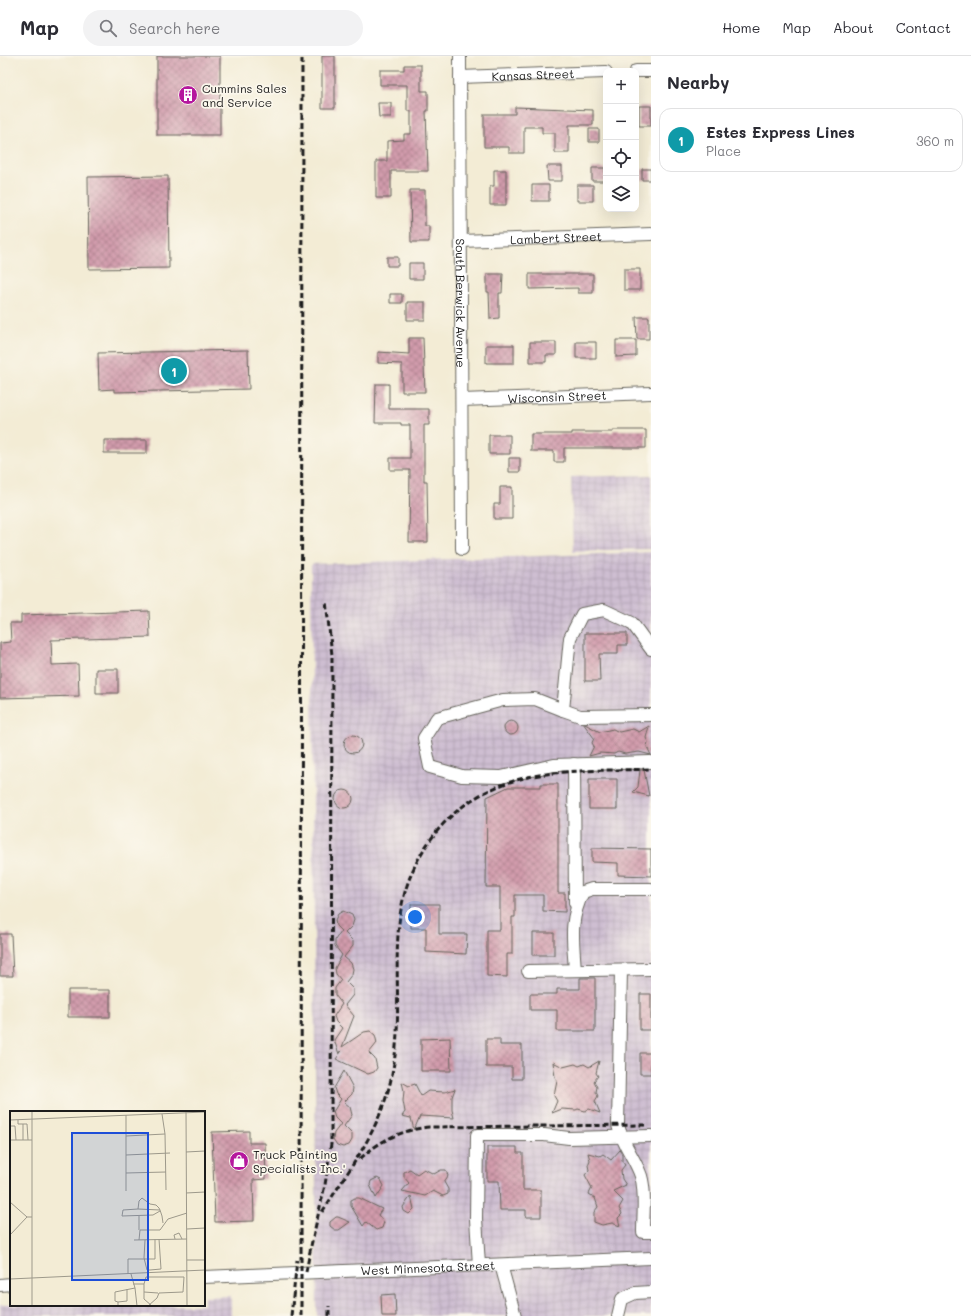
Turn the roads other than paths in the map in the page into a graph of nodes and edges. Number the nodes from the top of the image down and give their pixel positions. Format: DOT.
graph roads {
  1 [pos="460,56"];
  2 [pos="639,71"];
  3 [pos="651,71"];
  4 [pos="603,72"];
  5 [pos="460,77"];
  6 [pos="651,234"];
  7 [pos="461,241"];
  8 [pos="651,393"];
  9 [pos="462,400"];
  10 [pos="462,549"];
  11 [pos="651,649"];
  12 [pos="563,710"];
  13 [pos="651,715"];
  14 [pos="651,762"];
  15 [pos="574,764"];
  16 [pos="651,889"];
  17 [pos="576,907"];
  18 [pos="651,969"];
  19 [pos="528,970"];
  20 [pos="576,970"];
  21 [pos="621,970"];
  22 [pos="620,1136"];
  23 [pos="651,1136"];
  24 [pos="651,1232"];
  25 [pos="651,1258"];
  26 [pos="479,1265"];
  27 [pos="501,1265"];
  28 [pos="205,1277"];
  29 [pos="10,1284"];
  30 [pos="0,1285"];
  31 [pos="651,1292"];
  32 [pos="515,1316"];
  33 [pos="618,1316"];
  1 -- 5 [label="street, South Berwick Avenue"];
  2 -- 3 [label="street"];
  4 -- 5 [label="street, Kansas Street"];
  5 -- 7 [label="street, South Berwick Avenue"];
  6 -- 7 [label="street, Lambert Street"];
  7 -- 9 [label="street, South Berwick Avenue"];
  8 -- 9 [label="street, Wisconsin Street"];
  9 -- 10 [label="street, South Berwick Avenue"];
  11 -- 12 [label="street"];
  12 -- 13 [label="street"];
  12 -- 15 [label="street"];
  14 -- 15 [label="street"];
  15 -- 17 [label="street"];
  16 -- 17 [label="street"];
  17 -- 20 [label="street"];
  18 -- 21 [label="street"];
  19 -- 20 [label="street"];
  20 -- 21 [label="street"];
  21 -- 22 [label="street"];
  22 -- 23 [label="street"];
  22 -- 24 [label="street"];
  22 -- 26 [label="street"];
  25 -- 27 [label="street, West Minnesota Street"];
  26 -- 27 [label="street, West Minnesota Street"];
  26 -- 28 [label="street, West Minnesota Street"];
  27 -- 32 [label="street"];
  29 -- 30 [label="street"];
  31 -- 33 [label="street"];
}
